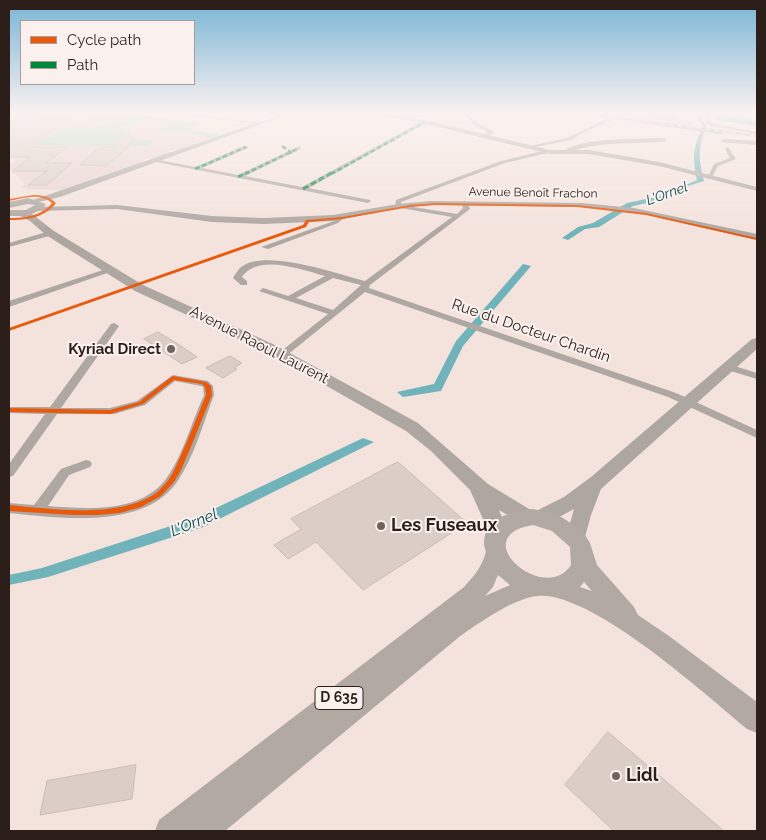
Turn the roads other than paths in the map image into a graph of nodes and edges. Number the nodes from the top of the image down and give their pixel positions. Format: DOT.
graph roads {
  1 [pos="179,152"];
  2 [pos="234,152"];
  3 [pos="370,152"];
  4 [pos="550,152"];
  5 [pos="590,152"];
  6 [pos="730,152"];
  7 [pos="292,153"];
  8 [pos="154,161"];
  9 [pos="195,169"];
  10 [pos="238,177"];
  11 [pos="706,177"];
  12 [pos="303,189"];
  13 [pos="757,189"];
  14 [pos="411,195"];
  15 [pos="368,201"];
  16 [pos="465,203"];
  17 [pos="411,204"];
  18 [pos="398,206"];
  19 [pos="22,207"];
  20 [pos="458,216"];
  21 [pos="342,217"];
  22 [pos="50,233"];
  23 [pos="757,237"];
  24 [pos="9,245"];
  25 [pos="265,247"];
  26 [pos="109,271"];
  27 [pos="333,275"];
  28 [pos="244,283"];
  29 [pos="365,286"];
  30 [pos="263,290"];
  31 [pos="288,299"];
  32 [pos="9,304"];
  33 [pos="335,313"];
  34 [pos="114,326"];
  35 [pos="757,342"];
  36 [pos="283,354"];
  37 [pos="728,367"];
  38 [pos="757,376"];
  39 [pos="688,402"];
  40 [pos="9,410"];
  41 [pos="54,412"];
  42 [pos="757,434"];
  43 [pos="86,464"];
  44 [pos="11,467"];
  45 [pos="475,484"];
  46 [pos="592,489"];
  47 [pos="9,508"];
  48 [pos="38,510"];
  49 [pos="533,517"];
  50 [pos="576,538"];
  51 [pos="497,543"];
  52 [pos="583,560"];
  53 [pos="546,586"];
  54 [pos="642,630"];
  55 [pos="757,719"];
  56 [pos="170,831"];
  57 [pos="201,831"];
  1 -- 8 [label="street"];
  2 -- 9 [label="street"];
  3 -- 12 [label="street"];
  4 -- 14 [label="street"];
  5 -- 11 [label="street"];
  6 -- 11 [label="street"];
  7 -- 10 [label="street"];
  8 -- 9 [label="street"];
  8 -- 19 [label="street"];
  9 -- 10 [label="street"];
  10 -- 12 [label="street"];
  11 -- 13 [label="street"];
  12 -- 15 [label="street"];
  14 -- 17 [label="street"];
  14 -- 18 [label="street"];
  16 -- 17 [label="street, Avenue Benoît Frachon"];
  16 -- 20 [label="street"];
  16 -- 23 [label="street, Avenue Benoît Frachon"];
  17 -- 18 [label="street, Avenue Benoît Frachon"];
  18 -- 20 [label="street"];
  18 -- 21 [label="street, Avenue Benoît Frachon"];
  19 -- 21 [label="street, Avenue Benoît Frachon"];
  19 -- 22 [label="main road, Avenue Raoul Laurent"];
  20 -- 29 [label="street"];
  21 -- 25 [label="street, Avenue Benoît Frachon"];
  22 -- 24 [label="street"];
  22 -- 26 [label="main road, Avenue Raoul Laurent"];
  26 -- 32 [label="street"];
  26 -- 36 [label="main road, Avenue Raoul Laurent"];
  27 -- 28 [label="street, Rue du Docteur Chardin"];
  27 -- 29 [label="street, Rue du Docteur Chardin"];
  27 -- 31 [label="street"];
  29 -- 33 [label="street"];
  29 -- 39 [label="street, Rue du Docteur Chardin"];
  30 -- 31 [label="street"];
  31 -- 33 [label="street"];
  33 -- 36 [label="street"];
  34 -- 41 [label="street"];
  35 -- 37 [label="main road"];
  36 -- 45 [label="main road, Avenue Raoul Laurent"];
  37 -- 38 [label="street"];
  37 -- 39 [label="main road"];
  39 -- 42 [label="street, Rue du Docteur Chardin"];
  39 -- 46 [label="main road"];
  40 -- 41 [label="street"];
  41 -- 44 [label="street"];
  41 -- 48 [label="street"];
  43 -- 48 [label="street"];
  45 -- 49 [label="main road, Avenue Raoul Laurent"];
  45 -- 51 [label="main road, Avenue Raoul Laurent"];
  46 -- 49 [label="main road"];
  46 -- 50 [label="main road"];
  47 -- 48 [label="street"];
  49 -- 50 [label="main road"];
  49 -- 51 [label="main road"];
  50 -- 52 [label="main road"];
  51 -- 53 [label="main road"];
  51 -- 56 [label="main road, D 635"];
  52 -- 53 [label="main road"];
  52 -- 54 [label="main road"];
  53 -- 54 [label="main road"];
  53 -- 57 [label="main road, D 635"];
  54 -- 55 [label="main road"];
}
